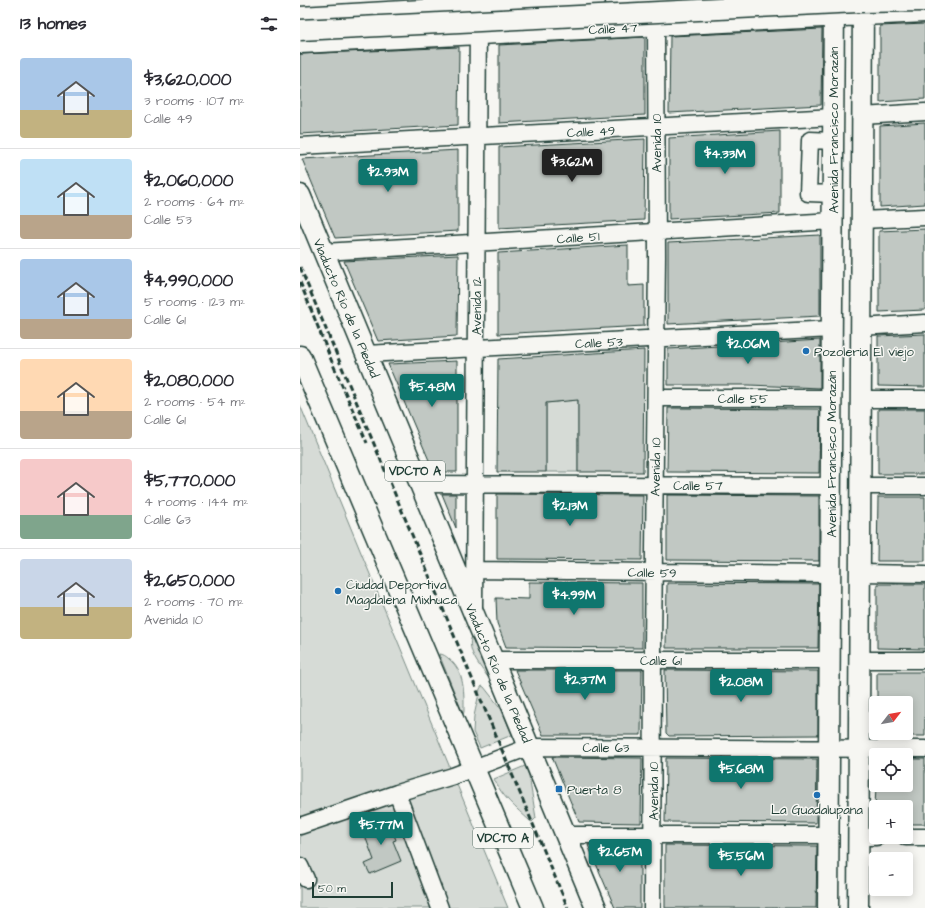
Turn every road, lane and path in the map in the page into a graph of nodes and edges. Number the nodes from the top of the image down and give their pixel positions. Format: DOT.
graph roads {
  1 [pos="595,0"];
  2 [pos="925,1"];
  3 [pos="478,3"];
  4 [pos="863,7"];
  5 [pos="834,8"];
  6 [pos="925,12"];
  7 [pos="300,16"];
  8 [pos="656,25"];
  9 [pos="300,30"];
  10 [pos="478,34"];
  11 [pos="300,43"];
  12 [pos="925,112"];
  13 [pos="862,116"];
  14 [pos="834,117"];
  15 [pos="656,127"];
  16 [pos="477,137"];
  17 [pos="300,146"];
  18 [pos="300,195"];
  19 [pos="925,217"];
  20 [pos="862,220"];
  21 [pos="833,221"];
  22 [pos="661,226"];
  23 [pos="476,243"];
  24 [pos="324,252"];
  25 [pos="925,323"];
  26 [pos="861,327"];
  27 [pos="832,329"];
  28 [pos="656,338"];
  29 [pos="476,348"];
  30 [pos="366,354"];
  31 [pos="300,356"];
  32 [pos="656,398"];
  33 [pos="831,398"];
  34 [pos="861,398"];
  35 [pos="925,399"];
  36 [pos="420,484"];
  37 [pos="475,485"];
  38 [pos="655,485"];
  39 [pos="831,486"];
  40 [pos="860,486"];
  41 [pos="925,486"];
  42 [pos="474,570"];
  43 [pos="654,572"];
  44 [pos="860,573"];
  45 [pos="830,574"];
  46 [pos="925,574"];
  47 [pos="474,613"];
  48 [pos="658,655"];
  49 [pos="493,660"];
  50 [pos="830,660"];
  51 [pos="859,660"];
  52 [pos="925,660"];
  53 [pos="529,746"];
  54 [pos="653,747"];
  55 [pos="829,748"];
  56 [pos="859,748"];
  57 [pos="925,748"];
  58 [pos="473,768"];
  59 [pos="397,793"];
  60 [pos="300,826"];
  61 [pos="565,835"];
  62 [pos="652,835"];
  63 [pos="828,835"];
  64 [pos="867,837"];
  65 [pos="913,837"];
  66 [pos="925,837"];
  67 [pos="440,908"];
  68 [pos="533,908"];
  69 [pos="596,908"];
  70 [pos="652,908"];
  71 [pos="828,908"];
  72 [pos="858,908"];
  1 -- 3 [label="main road"];
  2 -- 9 [label="main road, bridge"];
  3 -- 7 [label="main road"];
  3 -- 10 [label="street, Avenida 12"];
  4 -- 5 [label="main road, Calle 47"];
  4 -- 6 [label="main road, Calle 47"];
  4 -- 13 [label="main road"];
  5 -- 8 [label="main road, Calle 47"];
  5 -- 14 [label="main road, Avenida Francisco Morazán"];
  8 -- 10 [label="main road, Calle 47"];
  8 -- 15 [label="street, Avenida 10"];
  10 -- 11 [label="main road, Calle 47"];
  10 -- 16 [label="street, Avenida 12"];
  12 -- 13 [label="street"];
  13 -- 20 [label="main road"];
  14 -- 15 [label="street, Calle 49"];
  14 -- 21 [label="main road, Avenida Francisco Morazán"];
  15 -- 16 [label="street, Calle 49"];
  15 -- 22 [label="street, Avenida 10"];
  16 -- 17 [label="street, Calle 49"];
  16 -- 23 [label="street, Avenida 12"];
  18 -- 24 [label="main road, Viaducto Río de la Piedad / VDCTO A"];
  19 -- 20 [label="street"];
  20 -- 26 [label="main road"];
  21 -- 22 [label="street, Calle 51"];
  21 -- 27 [label="main road, Avenida Francisco Morazán"];
  22 -- 23 [label="street, Calle 51"];
  22 -- 28 [label="street, Avenida 10"];
  23 -- 24 [label="street, Calle 51"];
  23 -- 29 [label="street, Avenida 12"];
  24 -- 30 [label="main road, Viaducto Río de la Piedad / VDCTO A"];
  25 -- 26 [label="street"];
  26 -- 34 [label="main road"];
  27 -- 28 [label="street, Calle 53"];
  27 -- 33 [label="main road, Avenida Francisco Morazán"];
  28 -- 29 [label="street, Calle 53"];
  28 -- 32 [label="street, Avenida 10"];
  29 -- 30 [label="street, Calle 53"];
  29 -- 37 [label="street, Avenida 12"];
  30 -- 36 [label="main road, Viaducto Río de la Piedad / VDCTO A"];
  31 -- 58 [label="main road, VDCTO A"];
  32 -- 33 [label="street, Calle 55"];
  32 -- 38 [label="street, Avenida 10"];
  33 -- 39 [label="main road, Avenida Francisco Morazán"];
  34 -- 35 [label="street"];
  34 -- 40 [label="main road"];
  36 -- 37 [label="street, Calle 57"];
  36 -- 47 [label="main road, Viaducto Río de la Piedad / VDCTO A"];
  37 -- 38 [label="street, Calle 57"];
  37 -- 42 [label="street, Avenida 12"];
  38 -- 39 [label="street, Calle 57"];
  38 -- 43 [label="street, Avenida 10"];
  39 -- 45 [label="main road, Avenida Francisco Morazán"];
  40 -- 41 [label="street"];
  40 -- 44 [label="main road"];
  42 -- 43 [label="street, Calle 59"];
  42 -- 47 [label="street, Avenida 12"];
  43 -- 45 [label="street, Calle 59"];
  43 -- 48 [label="street, Avenida 10"];
  44 -- 46 [label="street"];
  44 -- 51 [label="main road"];
  45 -- 50 [label="main road, Avenida Francisco Morazán"];
  47 -- 49 [label="main road, Viaducto Río de la Piedad / VDCTO A"];
  48 -- 49 [label="street, Calle 61"];
  48 -- 50 [label="street, Calle 61"];
  48 -- 54 [label="street, Avenida 10"];
  49 -- 53 [label="main road, Viaducto Río de la Piedad / VDCTO A"];
  50 -- 55 [label="main road, Avenida Francisco Morazán"];
  51 -- 52 [label="street"];
  51 -- 56 [label="main road"];
  53 -- 54 [label="street, Calle 63"];
  53 -- 58 [label="street, Calle 63"];
  53 -- 61 [label="main road, Viaducto Río de la Piedad / VDCTO A"];
  54 -- 55 [label="street, Calle 63"];
  54 -- 62 [label="street, Avenida 10"];
  55 -- 56 [label="street, Calle 63"];
  55 -- 63 [label="main road, Avenida Francisco Morazán"];
  56 -- 57 [label="street, Calle 63"];
  56 -- 64 [label="main road"];
  58 -- 59 [label="street, Calle 63"];
  58 -- 68 [label="main road, VDCTO A"];
  59 -- 60 [label="street, Calle 63"];
  59 -- 67 [label="street"];
  61 -- 62 [label="street"];
  61 -- 69 [label="main road, Viaducto Río de la Piedad / VDCTO A"];
  62 -- 63 [label="street"];
  62 -- 70 [label="street, Avenida 10"];
  63 -- 71 [label="main road, Avenida Francisco Morazán"];
  64 -- 72 [label="main road"];
  65 -- 66 [label="street"];
}
